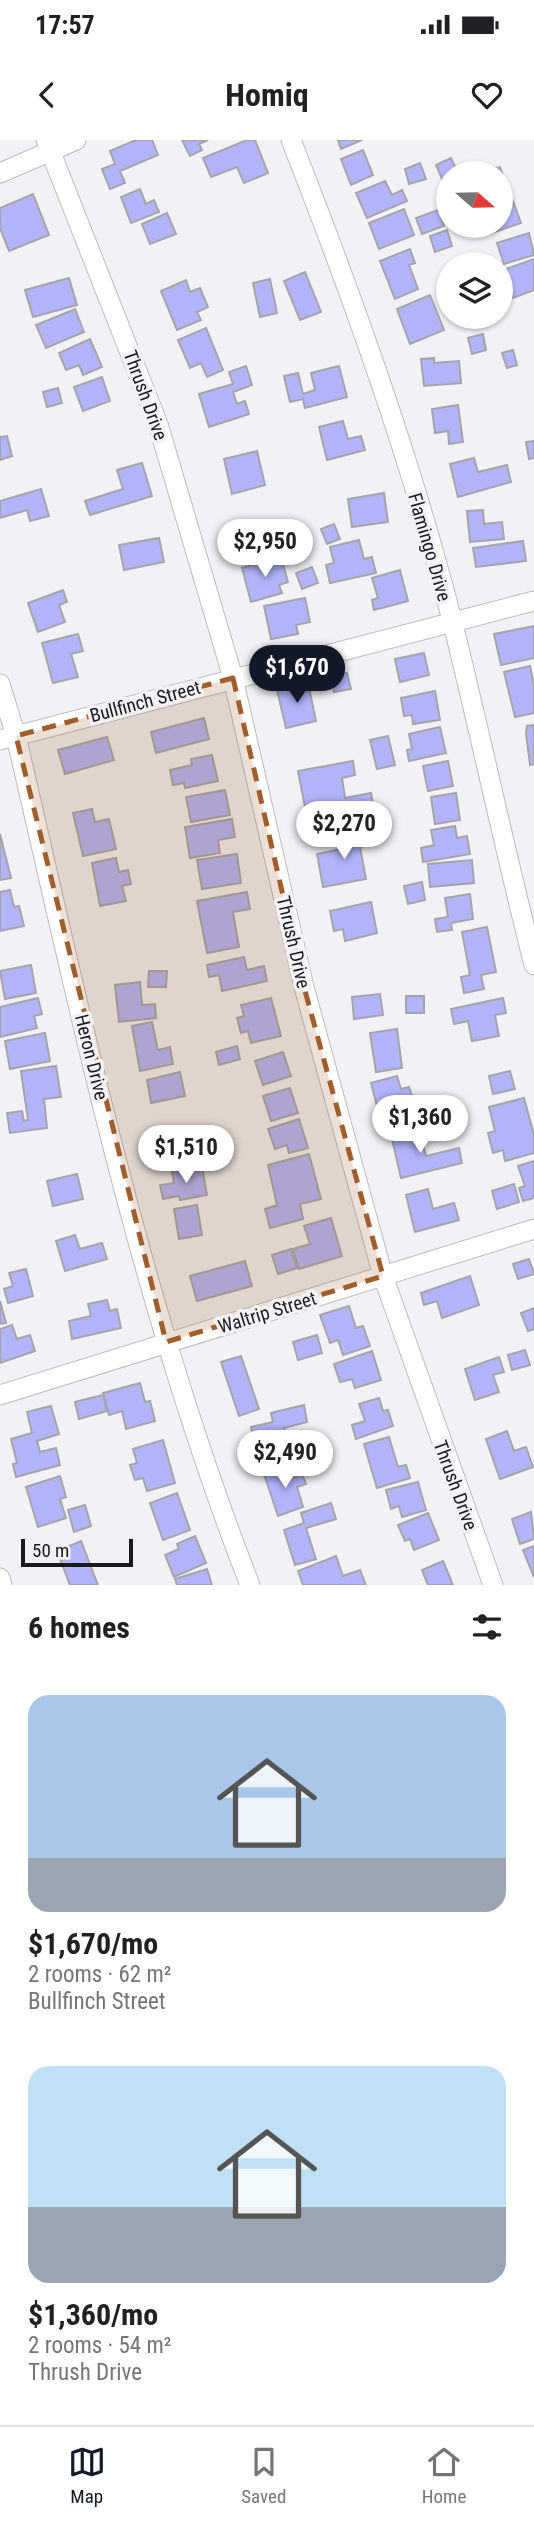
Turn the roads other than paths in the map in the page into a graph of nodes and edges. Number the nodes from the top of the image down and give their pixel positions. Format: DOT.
graph roads {
  1 [pos="76,140"];
  2 [pos="291,140"];
  3 [pos="49,145"];
  4 [pos="0,173"];
  5 [pos="534,601"];
  6 [pos="452,622"];
  7 [pos="233,678"];
  8 [pos="0,684"];
  9 [pos="8,738"];
  10 [pos="534,965"];
  11 [pos="534,1229"];
  12 [pos="383,1276"];
  13 [pos="166,1342"];
  14 [pos="0,1395"];
  15 [pos="0,1578"];
  16 [pos="2,1585"];
  17 [pos="250,1585"];
  18 [pos="493,1585"];
  1 -- 3 [label="street"];
  2 -- 6 [label="street, Flamingo Drive"];
  3 -- 4 [label="street"];
  3 -- 7 [label="street, Thrush Drive"];
  5 -- 6 [label="street, Bullfinch Street"];
  6 -- 7 [label="street, Bullfinch Street"];
  6 -- 10 [label="street, Flamingo Drive"];
  7 -- 9 [label="street, Bullfinch Street"];
  7 -- 12 [label="street, Thrush Drive"];
  8 -- 9 [label="street, Heron Drive"];
  9 -- 13 [label="street, Heron Drive"];
  11 -- 12 [label="street, Waltrip Street"];
  12 -- 13 [label="street, Waltrip Street"];
  12 -- 18 [label="street, Thrush Drive"];
  13 -- 14 [label="street, Waltrip Street"];
  13 -- 17 [label="street, Heron Drive"];
  15 -- 16 [label="street"];
}
